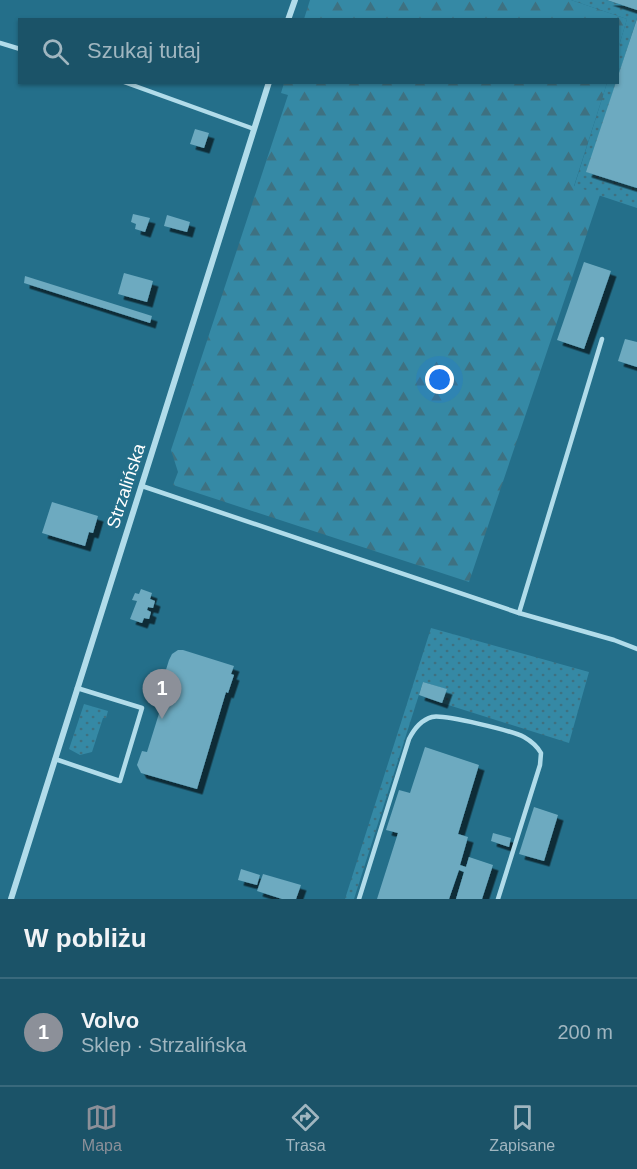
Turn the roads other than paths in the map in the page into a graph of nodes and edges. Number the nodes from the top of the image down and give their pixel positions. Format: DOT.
graph roads {
  1 [pos="295,0"];
  2 [pos="289,18"];
  3 [pos="0,43"];
  4 [pos="18,48"];
  5 [pos="130,84"];
  6 [pos="268,84"];
  7 [pos="254,129"];
  8 [pos="602,339"];
  9 [pos="141,486"];
  10 [pos="519,613"];
  11 [pos="637,649"];
  12 [pos="77,688"];
  13 [pos="55,759"];
  14 [pos="11,899"];
  15 [pos="359,899"];
  16 [pos="498,899"];
  1 -- 2 [label="street"];
  3 -- 4 [label="lane"];
  5 -- 7 [label="lane"];
  6 -- 7 [label="street, Strzalińska"];
  7 -- 9 [label="street, Strzalińska"];
  8 -- 10 [label="lane"];
  9 -- 10 [label="lane"];
  9 -- 12 [label="street, Strzalińska"];
  10 -- 11 [label="lane"];
  12 -- 13 [label="street, Strzalińska"];
  12 -- 13 [label="lane"];
  13 -- 14 [label="street, Strzalińska"];
  15 -- 16 [label="lane"];
}
